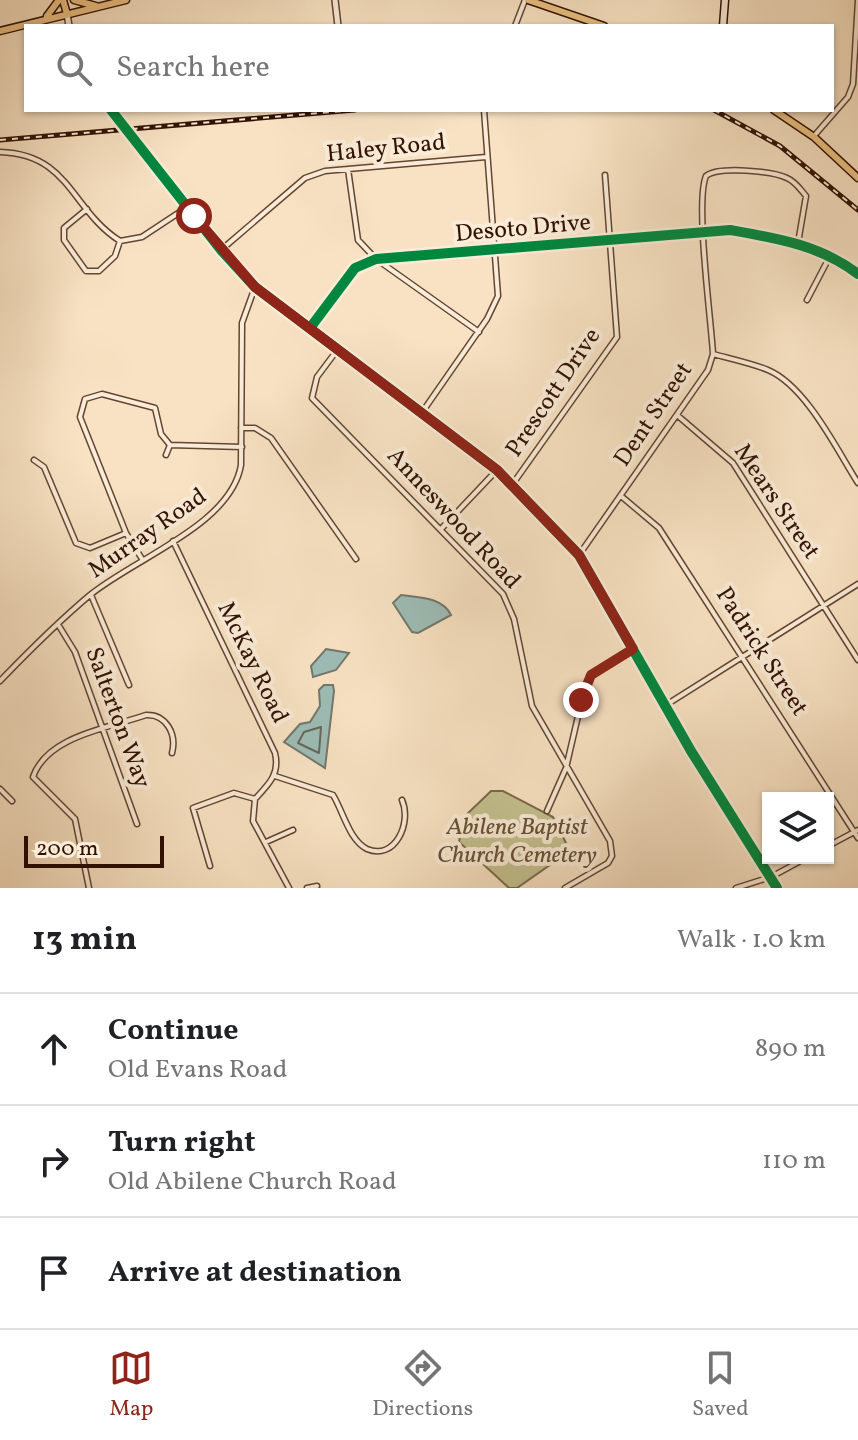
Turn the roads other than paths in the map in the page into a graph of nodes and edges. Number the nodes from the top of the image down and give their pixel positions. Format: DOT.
graph roads {
  1 [pos="61,0"];
  2 [pos="74,0"];
  3 [pos="126,0"];
  4 [pos="335,0"];
  5 [pos="526,0"];
  6 [pos="725,0"];
  7 [pos="858,0"];
  8 [pos="100,7"];
  9 [pos="67,14"];
  10 [pos="47,17"];
  11 [pos="69,24"];
  12 [pos="338,24"];
  13 [pos="516,24"];
  14 [pos="598,24"];
  15 [pos="723,24"];
  16 [pos="0,31"];
  17 [pos="113,112"];
  18 [pos="484,112"];
  19 [pos="777,112"];
  20 [pos="814,137"];
  21 [pos="0,152"];
  22 [pos="487,157"];
  23 [pos="348,169"];
  24 [pos="605,175"];
  25 [pos="858,178"];
  26 [pos="195,202"];
  27 [pos="187,208"];
  28 [pos="87,209"];
  29 [pos="704,233"];
  30 [pos="120,241"];
  31 [pos="611,241"];
  32 [pos="798,243"];
  33 [pos="221,250"];
  34 [pos="495,252"];
  35 [pos="830,256"];
  36 [pos="376,259"];
  37 [pos="858,274"];
  38 [pos="255,287"];
  39 [pos="807,300"];
  40 [pos="310,328"];
  41 [pos="479,332"];
  42 [pos="338,349"];
  43 [pos="713,354"];
  44 [pos="423,411"];
  45 [pos="677,415"];
  46 [pos="241,428"];
  47 [pos="170,445"];
  48 [pos="242,447"];
  49 [pos="166,455"];
  50 [pos="34,460"];
  51 [pos="497,470"];
  52 [pos="858,483"];
  53 [pos="512,485"];
  54 [pos="621,496"];
  55 [pos="442,528"];
  56 [pos="126,533"];
  57 [pos="173,539"];
  58 [pos="579,555"];
  59 [pos="142,559"];
  60 [pos="356,559"];
  61 [pos="858,584"];
  62 [pos="91,595"];
  63 [pos="822,605"];
  64 [pos="59,626"];
  65 [pos="633,649"];
  66 [pos="742,656"];
  67 [pos="858,660"];
  68 [pos="0,681"];
  69 [pos="129,685"];
  70 [pos="666,705"];
  71 [pos="103,730"];
  72 [pos="172,753"];
  73 [pos="566,768"];
  74 [pos="275,776"];
  75 [pos="0,789"];
  76 [pos="255,799"];
  77 [pos="402,800"];
  78 [pos="12,801"];
  79 [pos="547,811"];
  80 [pos="137,824"];
  81 [pos="293,830"];
  82 [pos="857,833"];
  83 [pos="266,842"];
  84 [pos="834,843"];
  85 [pos="795,864"];
  86 [pos="210,866"];
  87 [pos="771,877"];
  88 [pos="317,886"];
  89 [pos="89,888"];
  90 [pos="289,888"];
  91 [pos="307,888"];
  92 [pos="565,888"];
  93 [pos="736,888"];
  94 [pos="777,888"];
  1 -- 9 [label="main road"];
  1 -- 10 [label="main road"];
  2 -- 8 [label="main road"];
  3 -- 8 [label="main road"];
  4 -- 12 [label="street"];
  5 -- 13 [label="street"];
  5 -- 14 [label="main road"];
  6 -- 15 [label="main road"];
  7 -- 20 [label="street"];
  8 -- 9 [label="main road"];
  9 -- 10 [label="main road"];
  9 -- 11 [label="street"];
  10 -- 16 [label="main road"];
  17 -- 27 [label="street"];
  18 -- 22 [label="street"];
  19 -- 20 [label="main road"];
  20 -- 25 [label="main road"];
  21 -- 28 [label="street"];
  22 -- 23 [label="street, Haley Road"];
  22 -- 34 [label="street"];
  23 -- 33 [label="street, Haley Road"];
  23 -- 36 [label="street"];
  24 -- 31 [label="street, Prescott Drive"];
  26 -- 27 [label="street"];
  27 -- 30 [label="street"];
  27 -- 33 [label="street"];
  28 -- 30 [label="street"];
  28 -- 30 [label="street"];
  29 -- 31 [label="street, Desoto Drive"];
  29 -- 32 [label="street, Desoto Drive"];
  29 -- 32 [label="street, Dent Street"];
  29 -- 43 [label="street, Dent Street"];
  31 -- 34 [label="street, Desoto Drive"];
  31 -- 53 [label="street, Prescott Drive"];
  32 -- 35 [label="street, Desoto Drive"];
  33 -- 38 [label="street"];
  34 -- 36 [label="street, Desoto Drive"];
  34 -- 41 [label="street"];
  35 -- 37 [label="street, Desoto Drive"];
  35 -- 39 [label="street"];
  36 -- 40 [label="street, Desoto Drive"];
  36 -- 41 [label="street"];
  38 -- 40 [label="street"];
  38 -- 46 [label="street, Murray Road"];
  40 -- 42 [label="street"];
  41 -- 44 [label="street"];
  42 -- 44 [label="street"];
  42 -- 55 [label="street, Anneswood Road"];
  43 -- 45 [label="street, Dent Street"];
  43 -- 52 [label="street"];
  44 -- 51 [label="street"];
  45 -- 54 [label="street, Dent Street"];
  45 -- 63 [label="street, Mears Street"];
  46 -- 48 [label="street, Murray Road"];
  46 -- 60 [label="street"];
  47 -- 48 [label="street"];
  47 -- 49 [label="street"];
  47 -- 56 [label="street"];
  48 -- 57 [label="street, Murray Road"];
  50 -- 56 [label="street"];
  51 -- 53 [label="street"];
  51 -- 55 [label="street"];
  53 -- 58 [label="street"];
  54 -- 58 [label="street, Dent Street"];
  54 -- 66 [label="street, Padrick Street"];
  55 -- 73 [label="street, Anneswood Road"];
  56 -- 59 [label="street"];
  57 -- 59 [label="street, Murray Road"];
  57 -- 74 [label="street, McKay Road"];
  58 -- 65 [label="street"];
  59 -- 62 [label="street, Murray Road"];
  61 -- 63 [label="street"];
  62 -- 64 [label="street, Murray Road"];
  62 -- 69 [label="street"];
  63 -- 66 [label="street"];
  63 -- 67 [label="street, Mears Street"];
  64 -- 68 [label="street, Murray Road"];
  64 -- 71 [label="street, Salterton Way"];
  65 -- 70 [label="street"];
  65 -- 73 [label="street"];
  66 -- 70 [label="street"];
  66 -- 82 [label="street, Padrick Street"];
  70 -- 87 [label="street"];
  71 -- 72 [label="street"];
  71 -- 80 [label="street, Salterton Way"];
  71 -- 89 [label="street"];
  73 -- 79 [label="street"];
  73 -- 92 [label="street, Anneswood Road"];
  74 -- 76 [label="street"];
  74 -- 77 [label="street"];
  75 -- 78 [label="street"];
  76 -- 83 [label="street"];
  76 -- 86 [label="street"];
  81 -- 83 [label="street"];
  82 -- 84 [label="street"];
  83 -- 90 [label="street"];
  85 -- 87 [label="street"];
  87 -- 93 [label="street"];
  87 -- 94 [label="street"];
  88 -- 91 [label="street"];
}
